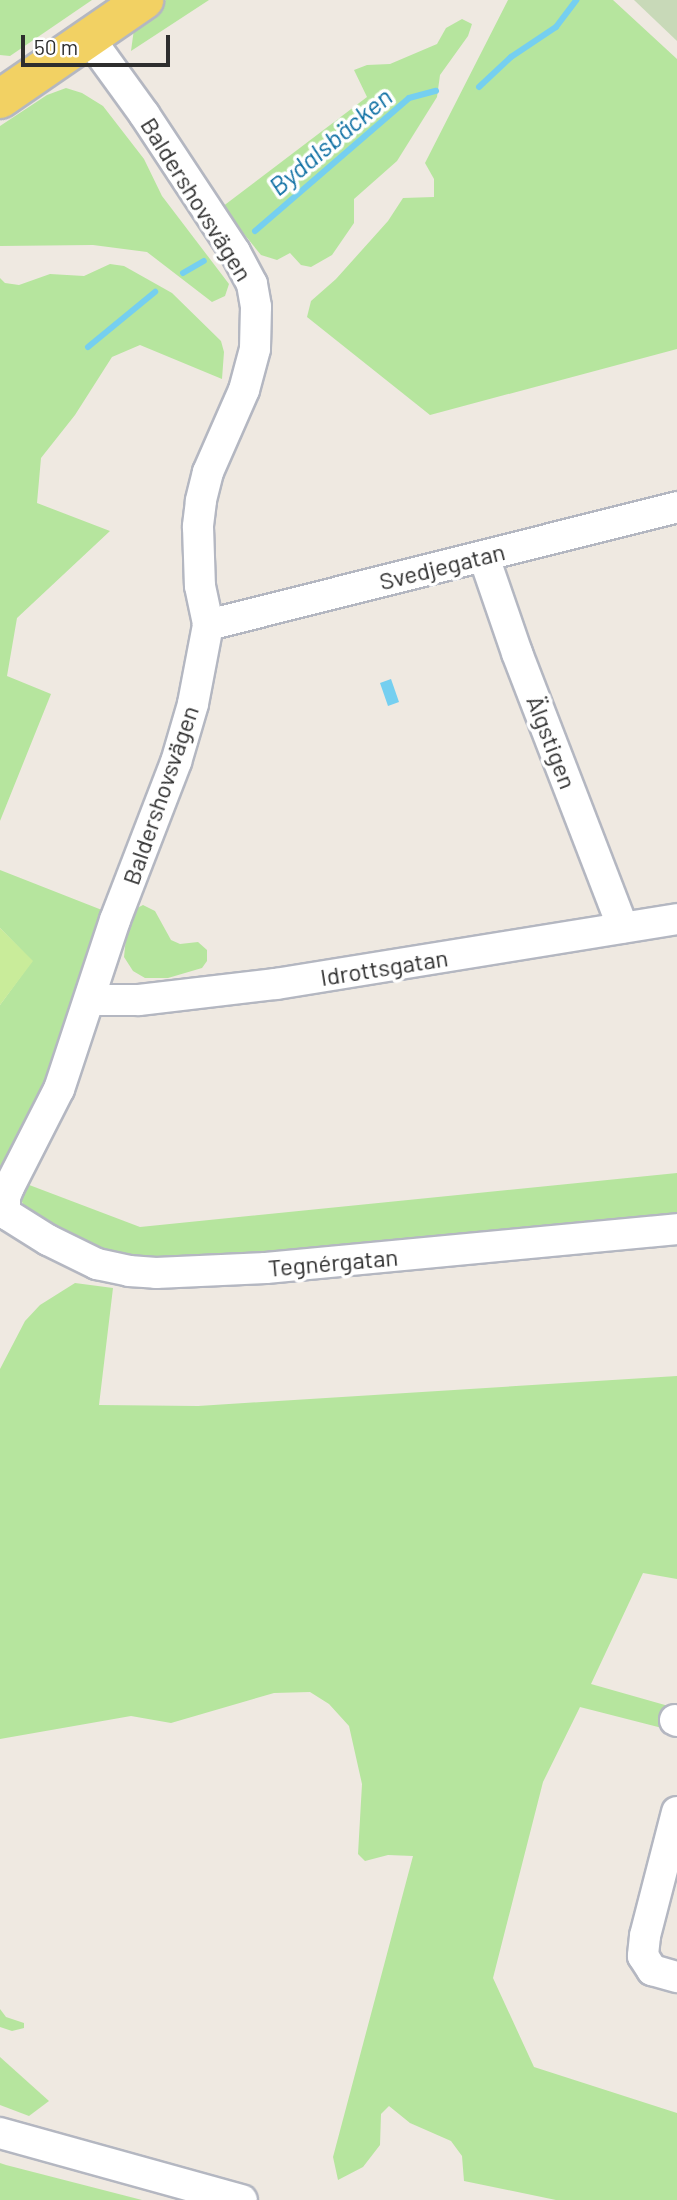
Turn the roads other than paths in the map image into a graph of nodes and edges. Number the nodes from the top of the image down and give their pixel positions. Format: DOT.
graph roads {
  1 [pos="144,0"];
  2 [pos="89,38"];
  3 [pos="0,99"];
  4 [pos="677,508"];
  5 [pos="484,557"];
  6 [pos="208,625"];
  7 [pos="677,919"];
  8 [pos="623,927"];
  9 [pos="90,1000"];
  10 [pos="5,1210"];
  11 [pos="677,1229"];
  12 [pos="677,1812"];
  13 [pos="677,1977"];
  14 [pos="0,2133"];
  15 [pos="242,2200"];
  1 -- 2 [label="main road"];
  2 -- 3 [label="main road"];
  2 -- 6 [label="street, Baldershovsvägen"];
  4 -- 5 [label="street, Svedjegatan"];
  5 -- 6 [label="street, Svedjegatan"];
  5 -- 8 [label="street, Älgstigen"];
  6 -- 9 [label="street, Baldershovsvägen"];
  7 -- 8 [label="street, Idrottsgatan"];
  8 -- 9 [label="street, Idrottsgatan"];
  9 -- 10 [label="street, Baldershovsvägen"];
  10 -- 11 [label="street, Tegnérgatan"];
  12 -- 13 [label="street"];
  14 -- 15 [label="street"];
}
